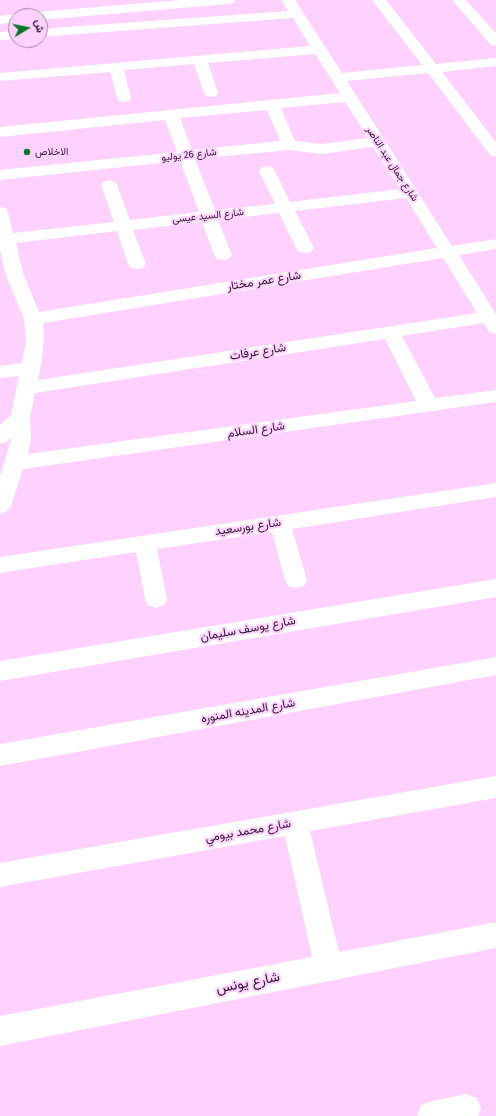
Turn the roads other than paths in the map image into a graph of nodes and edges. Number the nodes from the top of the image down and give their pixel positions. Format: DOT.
graph roads {
  1 [pos="229,0"];
  2 [pos="288,0"];
  3 [pos="379,0"];
  4 [pos="459,0"];
  5 [pos="297,14"];
  6 [pos="48,15"];
  7 [pos="48,32"];
  8 [pos="496,42"];
  9 [pos="319,49"];
  10 [pos="199,59"];
  11 [pos="496,62"];
  12 [pos="116,66"];
  13 [pos="432,68"];
  14 [pos="0,77"];
  15 [pos="338,78"];
  16 [pos="211,92"];
  17 [pos="349,97"];
  18 [pos="124,98"];
  19 [pos="272,105"];
  20 [pos="171,115"];
  21 [pos="0,132"];
  22 [pos="377,142"];
  23 [pos="289,145"];
  24 [pos="496,152"];
  25 [pos="186,155"];
  26 [pos="267,170"];
  27 [pos="0,175"];
  28 [pos="109,185"];
  29 [pos="411,193"];
  30 [pos="285,207"];
  31 [pos="0,212"];
  32 [pos="209,216"];
  33 [pos="124,226"];
  34 [pos="6,239"];
  35 [pos="496,244"];
  36 [pos="305,248"];
  37 [pos="448,252"];
  38 [pos="223,256"];
  39 [pos="6,263"];
  40 [pos="137,264"];
  41 [pos="33,319"];
  42 [pos="492,322"];
  43 [pos="391,332"];
  44 [pos="30,368"];
  45 [pos="0,372"];
  46 [pos="26,388"];
  47 [pos="496,396"];
  48 [pos="429,406"];
  49 [pos="20,417"];
  50 [pos="0,437"];
  51 [pos="16,463"];
  52 [pos="496,490"];
  53 [pos="0,506"];
  54 [pos="280,522"];
  55 [pos="145,543"];
  56 [pos="0,565"];
  57 [pos="296,580"];
  58 [pos="496,588"];
  59 [pos="156,599"];
  60 [pos="496,666"];
  61 [pos="0,671"];
  62 [pos="0,755"];
  63 [pos="496,787"];
  64 [pos="295,823"];
  65 [pos="0,875"];
  66 [pos="496,935"];
  67 [pos="329,967"];
  68 [pos="0,1031"];
  69 [pos="466,1109"];
  70 [pos="432,1116"];
  1 -- 6 [label="street"];
  2 -- 5 [label="street, شارع جمال عبد الناصر"];
  3 -- 13 [label="street"];
  4 -- 8 [label="street"];
  5 -- 7 [label="street"];
  5 -- 9 [label="street, شارع جمال عبد الناصر"];
  9 -- 10 [label="street"];
  9 -- 15 [label="street, شارع جمال عبد الناصر"];
  10 -- 12 [label="street"];
  10 -- 16 [label="street"];
  11 -- 13 [label="street"];
  12 -- 14 [label="street"];
  12 -- 18 [label="street"];
  13 -- 15 [label="street"];
  13 -- 24 [label="street"];
  15 -- 17 [label="street, شارع جمال عبد الناصر"];
  17 -- 19 [label="street"];
  17 -- 22 [label="street, شارع جمال عبد الناصر"];
  19 -- 20 [label="street"];
  19 -- 23 [label="street"];
  20 -- 21 [label="street"];
  20 -- 25 [label="street"];
  22 -- 23 [label="street, شارع 26 يوليو"];
  22 -- 29 [label="street, شارع جمال عبد الناصر"];
  23 -- 25 [label="street, شارع 26 يوليو"];
  25 -- 27 [label="street, شارع 26 يوليو"];
  25 -- 32 [label="street"];
  26 -- 30 [label="street"];
  28 -- 33 [label="street"];
  29 -- 30 [label="street, شارع السيد عيسى"];
  29 -- 37 [label="street, شارع جمال عبد الناصر"];
  30 -- 32 [label="street, شارع السيد عيسى"];
  30 -- 36 [label="street"];
  31 -- 34 [label="street"];
  32 -- 33 [label="street, شارع السيد عيسى"];
  32 -- 38 [label="street"];
  33 -- 34 [label="street, شارع السيد عيسى"];
  33 -- 40 [label="street"];
  34 -- 39 [label="street"];
  35 -- 37 [label="street, شارع عمر مختار"];
  37 -- 41 [label="street, شارع عمر مختار"];
  37 -- 42 [label="street, شارع جمال عبد الناصر"];
  39 -- 41 [label="street"];
  41 -- 44 [label="street"];
  42 -- 43 [label="street, شارع عرفات"];
  43 -- 46 [label="street, شارع عرفات"];
  43 -- 48 [label="street"];
  44 -- 45 [label="street"];
  44 -- 46 [label="street"];
  46 -- 49 [label="street"];
  47 -- 48 [label="street, شارع السلام"];
  48 -- 51 [label="street, شارع السلام"];
  49 -- 50 [label="street"];
  49 -- 51 [label="street"];
  51 -- 53 [label="street"];
  52 -- 54 [label="street, شارع بورسعيد"];
  54 -- 55 [label="street, شارع بورسعيد"];
  54 -- 57 [label="street"];
  55 -- 56 [label="street, شارع بورسعيد"];
  55 -- 59 [label="street"];
  58 -- 61 [label="street, شارع يوسف سليمان"];
  60 -- 62 [label="street, شارع المدينه المنوره"];
  63 -- 64 [label="street, شارع محمد بيومي"];
  64 -- 65 [label="street, شارع محمد بيومي"];
  64 -- 67 [label="street"];
  66 -- 67 [label="street, شارع يونس"];
  67 -- 68 [label="street, شارع يونس"];
  69 -- 70 [label="street"];
}
